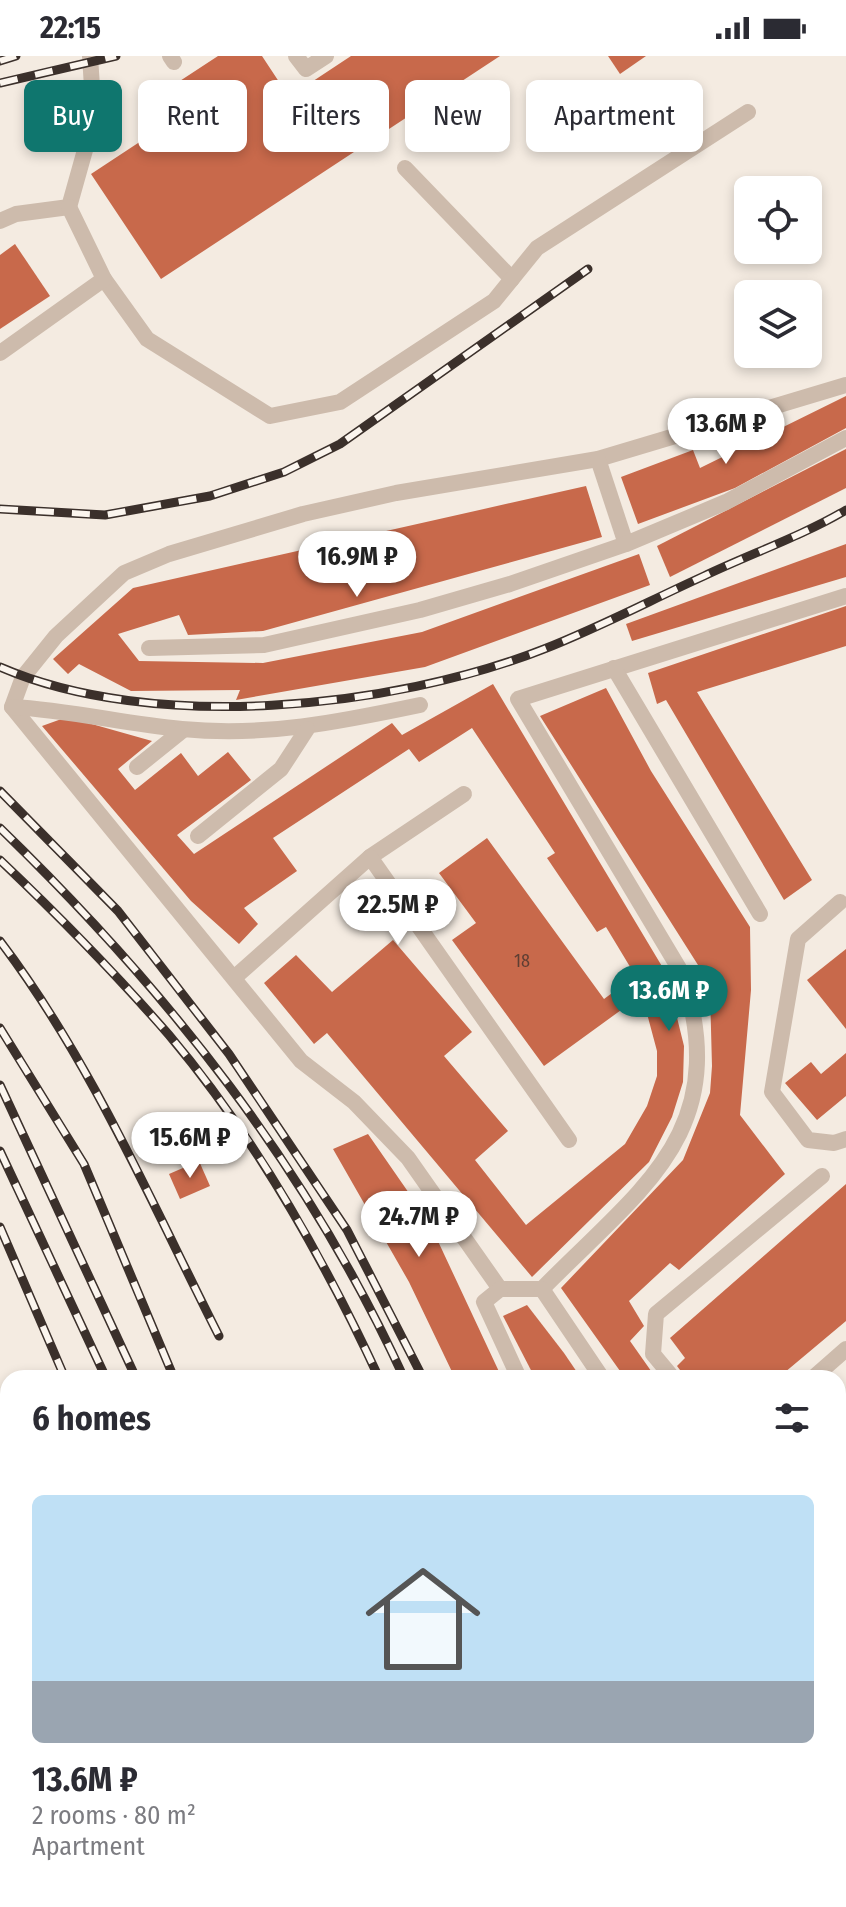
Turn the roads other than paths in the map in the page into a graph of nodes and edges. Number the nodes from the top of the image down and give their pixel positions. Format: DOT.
graph roads {
  1 [pos="90,56"];
  2 [pos="296,56"];
  3 [pos="326,56"];
  4 [pos="748,112"];
  5 [pos="405,168"];
  6 [pos="69,207"];
  7 [pos="0,221"];
  8 [pos="104,279"];
  9 [pos="512,279"];
  10 [pos="0,353"];
  11 [pos="846,385"];
  12 [pos="846,438"];
  13 [pos="598,459"];
  14 [pos="626,544"];
  15 [pos="846,596"];
  16 [pos="149,648"];
  17 [pos="614,668"];
  18 [pos="420,705"];
  19 [pos="12,707"];
  20 [pos="307,729"];
  21 [pos="183,730"];
  22 [pos="137,767"];
  23 [pos="464,794"];
  24 [pos="198,836"];
  25 [pos="370,857"];
  26 [pos="840,902"];
  27 [pos="760,914"];
  28 [pos="234,978"];
  29 [pos="846,1139"];
  30 [pos="569,1140"];
  31 [pos="822,1176"];
  32 [pos="500,1289"];
  33 [pos="542,1289"];
  34 [pos="846,1349"];
  35 [pos="515,1370"];
  36 [pos="597,1370"];
  37 [pos="666,1370"];
  38 [pos="822,1370"];
  1 -- 6 [label="lane"];
  2 -- 3 [label="lane"];
  4 -- 9 [label="lane"];
  5 -- 9 [label="lane"];
  6 -- 7 [label="lane"];
  6 -- 8 [label="lane"];
  8 -- 9 [label="lane"];
  8 -- 10 [label="lane"];
  11 -- 13 [label="lane"];
  12 -- 14 [label="lane"];
  13 -- 14 [label="lane"];
  13 -- 19 [label="lane"];
  14 -- 16 [label="lane"];
  15 -- 17 [label="lane"];
  17 -- 27 [label="lane"];
  17 -- 33 [label="lane"];
  18 -- 20 [label="lane"];
  19 -- 21 [label="lane"];
  19 -- 28 [label="lane"];
  20 -- 21 [label="lane"];
  20 -- 24 [label="lane"];
  21 -- 22 [label="lane"];
  23 -- 25 [label="lane"];
  25 -- 28 [label="lane"];
  25 -- 30 [label="lane"];
  26 -- 29 [label="lane"];
  28 -- 32 [label="lane"];
  31 -- 37 [label="lane"];
  32 -- 33 [label="lane"];
  32 -- 35 [label="lane"];
  33 -- 36 [label="lane"];
  34 -- 38 [label="lane"];
}
